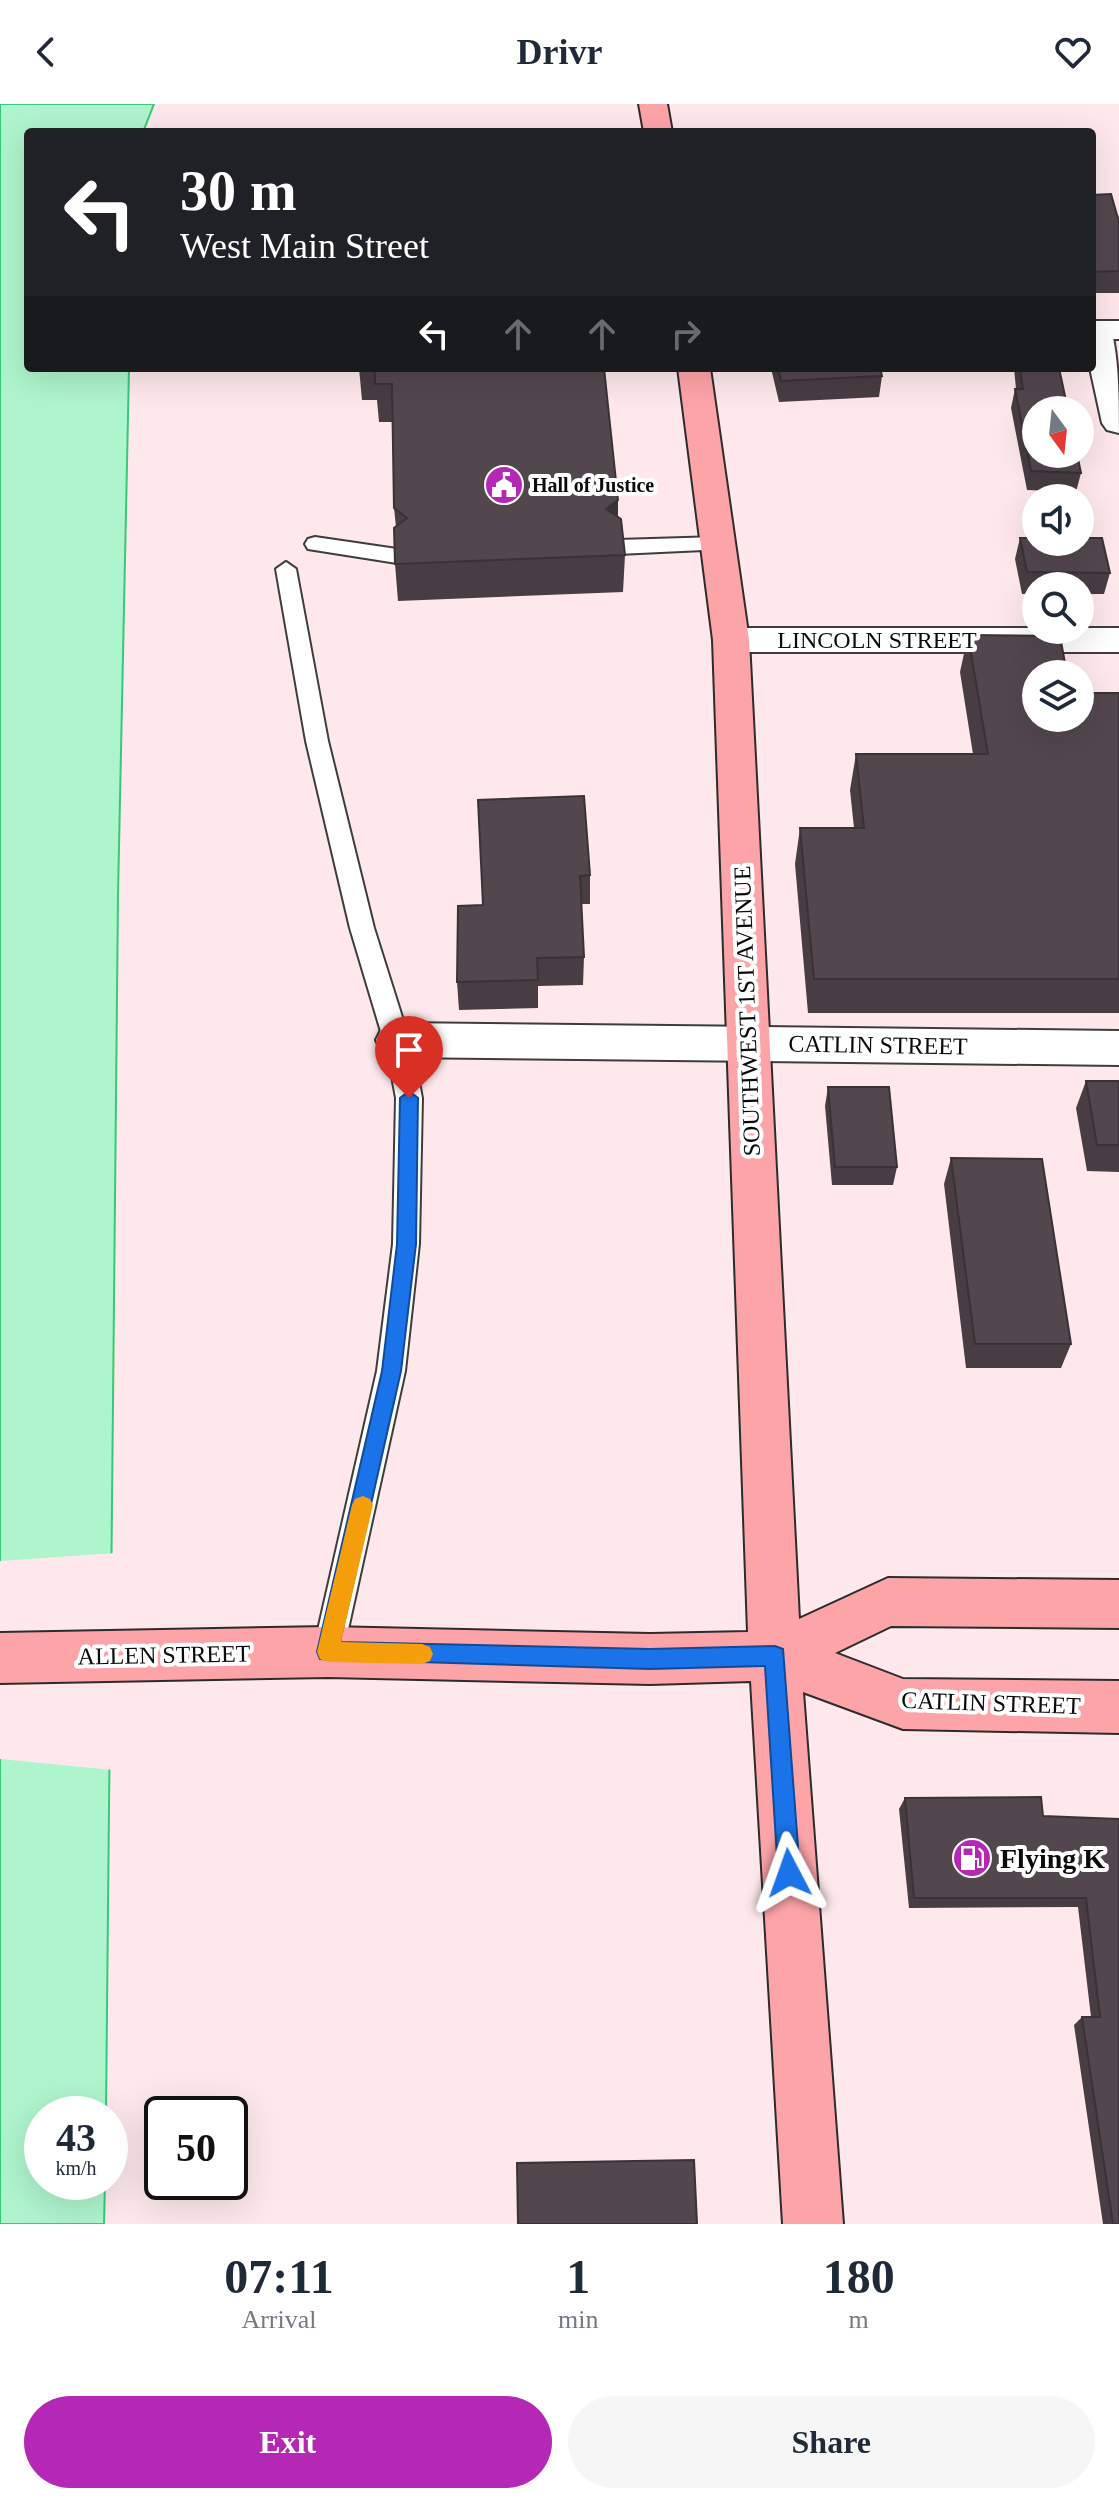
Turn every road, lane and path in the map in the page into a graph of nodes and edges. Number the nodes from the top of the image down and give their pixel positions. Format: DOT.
graph roads {
  1 [pos="653,104"];
  2 [pos="657,128"];
  3 [pos="1103,330"];
  4 [pos="695,372"];
  5 [pos="1119,423"];
  6 [pos="315,544"];
  7 [pos="718,544"];
  8 [pos="618,547"];
  9 [pos="397,556"];
  10 [pos="286,569"];
  11 [pos="731,640"];
  12 [pos="1119,640"];
  13 [pos="397,1040"];
  14 [pos="750,1044"];
  15 [pos="1119,1048"];
  16 [pos="1119,1604"];
  17 [pos="328,1652"];
  18 [pos="775,1656"];
  19 [pos="0,1658"];
  20 [pos="1119,1707"];
  21 [pos="813,2224"];
  1 -- 2 [label="main road"];
  3 -- 5 [label="street"];
  4 -- 7 [label="main road, SOUTHWEST 1ST AVENUE"];
  6 -- 9 [label="lane"];
  7 -- 8 [label="lane"];
  7 -- 11 [label="main road, SOUTHWEST 1ST AVENUE"];
  10 -- 13 [label="lane"];
  11 -- 12 [label="street, LINCOLN STREET"];
  11 -- 14 [label="main road, SOUTHWEST 1ST AVENUE"];
  13 -- 14 [label="street, CATLIN STREET"];
  13 -- 17 [label="lane"];
  14 -- 15 [label="street, CATLIN STREET"];
  14 -- 18 [label="main road, SOUTHWEST 1ST AVENUE"];
  16 -- 18 [label="main road"];
  17 -- 18 [label="main road, ALLEN STREET"];
  17 -- 19 [label="main road, ALLEN STREET"];
  18 -- 20 [label="main road, CATLIN STREET"];
  18 -- 21 [label="main road, SOUTHWEST 1ST AVENUE"];
}
